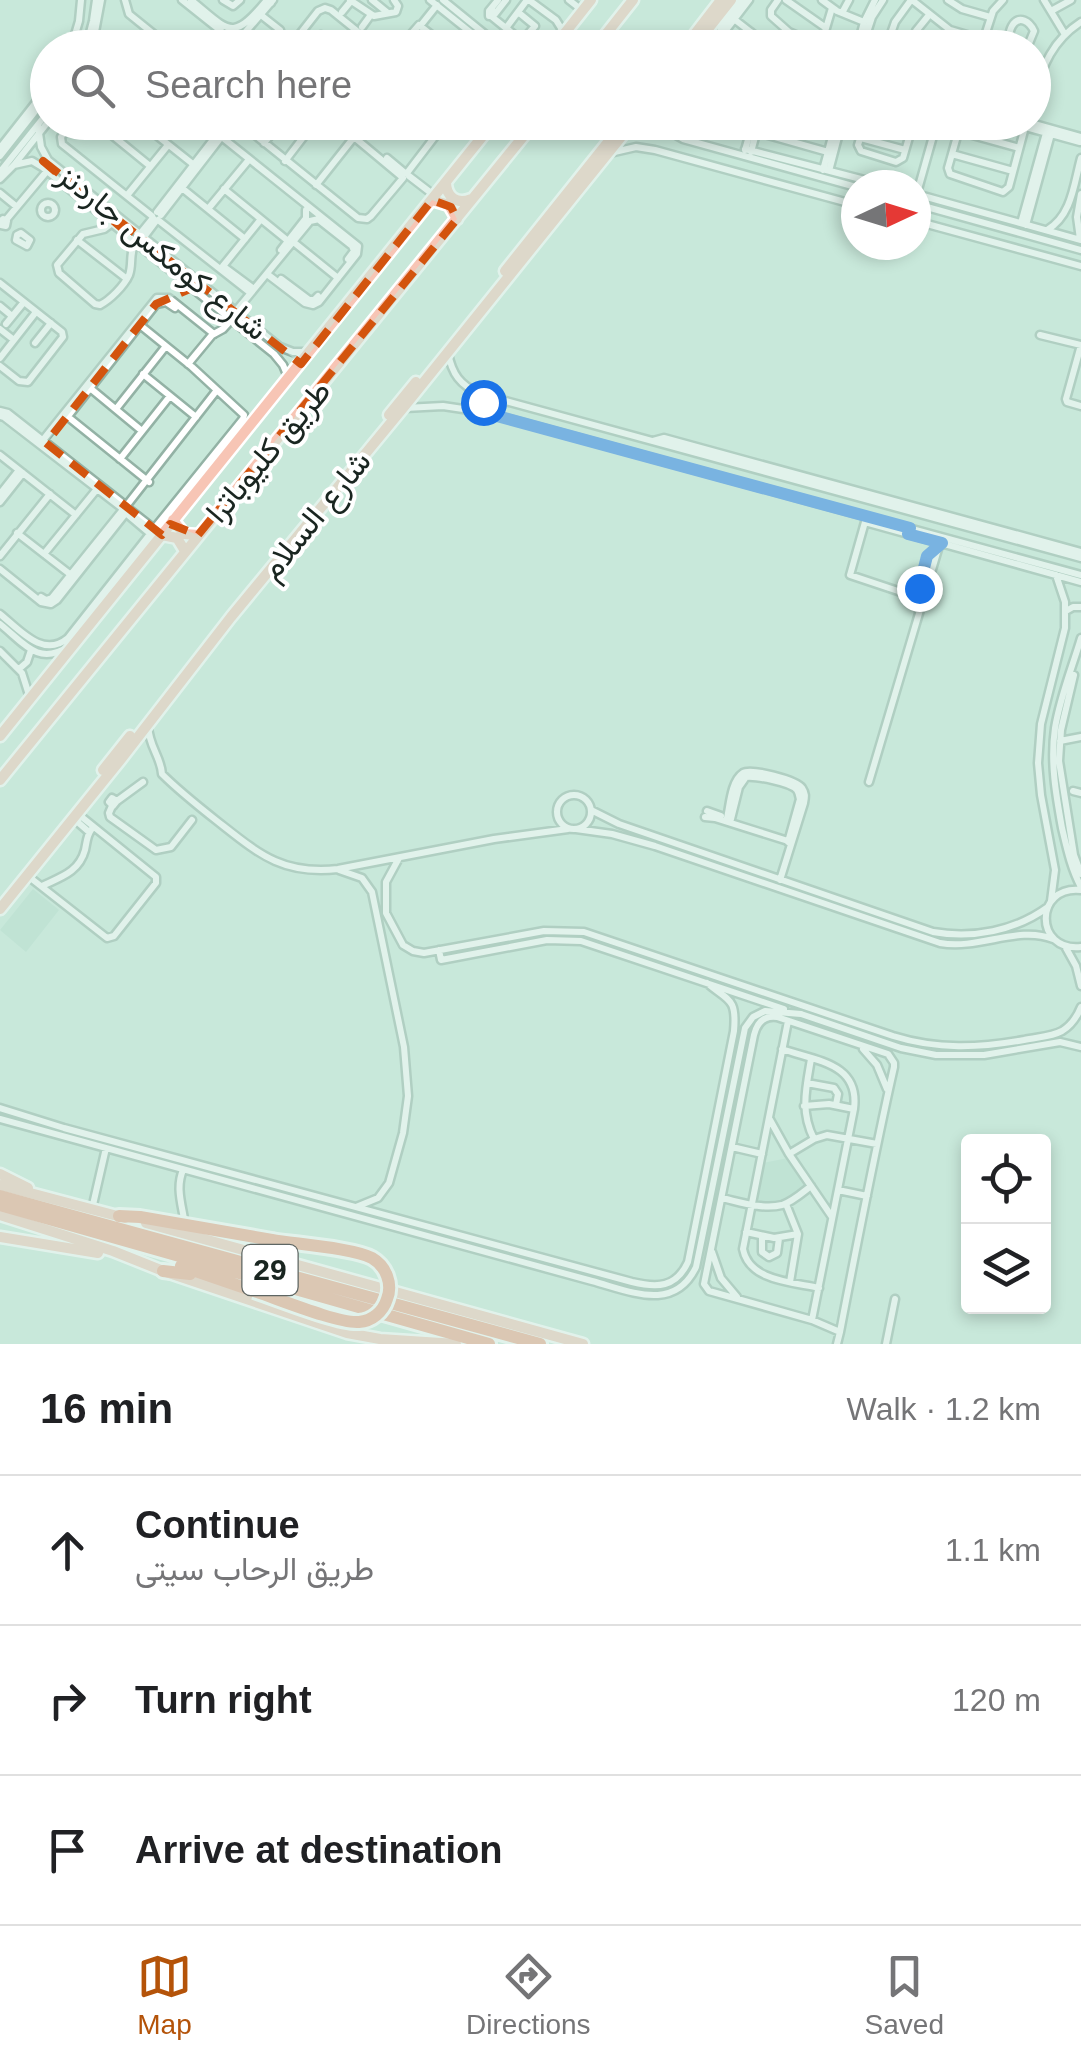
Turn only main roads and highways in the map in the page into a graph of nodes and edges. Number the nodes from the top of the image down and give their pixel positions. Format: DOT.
graph roads {
  1 [pos="592,0"];
  2 [pos="633,0"];
  3 [pos="722,0"];
  4 [pos="731,0"];
  5 [pos="567,30"];
  6 [pos="609,30"];
  7 [pos="698,30"];
  8 [pos="707,30"];
  9 [pos="480,140"];
  10 [pos="520,140"];
  11 [pos="613,140"];
  12 [pos="617,140"];
  13 [pos="602,157"];
  14 [pos="446,182"];
  15 [pos="434,198"];
  16 [pos="473,199"];
  17 [pos="457,219"];
  18 [pos="352,465"];
  19 [pos="173,520"];
  20 [pos="156,535"];
  21 [pos="198,535"];
  22 [pos="185,551"];
  23 [pos="0,736"];
  24 [pos="0,780"];
  25 [pos="0,900"];
  26 [pos="0,909"];
  27 [pos="0,1174"];
  28 [pos="0,1185"];
  29 [pos="0,1196"];
  30 [pos="42,1196"];
  31 [pos="0,1205"];
  32 [pos="0,1215"];
  33 [pos="119,1216"];
  34 [pos="0,1237"];
  35 [pos="114,1238"];
  36 [pos="149,1265"];
  37 [pos="163,1271"];
  38 [pos="220,1279"];
  39 [pos="456,1344"];
  40 [pos="489,1344"];
  41 [pos="540,1344"];
  42 [pos="583,1344"];
  1 -- 5 [label="main road"];
  2 -- 6 [label="main road"];
  3 -- 7 [label="main road"];
  4 -- 8 [label="main road"];
  9 -- 14 [label="main road, طريق كليوباترا"];
  10 -- 16 [label="main road, طريق كليوباترا"];
  11 -- 13 [label="main road, شارع السلام"];
  12 -- 13 [label="main road, شارع السلام"];
  13 -- 18 [label="main road, شارع السلام"];
  13 -- 18 [label="main road, شارع السلام"];
  14 -- 15 [label="main road, طريق كليوباترا"];
  14 -- 16 [label="main road"];
  15 -- 17 [label="main road"];
  15 -- 19 [label="main road, طريق كليوباترا"];
  16 -- 17 [label="main road, طريق كليوباترا"];
  17 -- 21 [label="main road, طريق كليوباترا"];
  18 -- 25 [label="main road, شارع السلام"];
  18 -- 26 [label="main road, شارع السلام"];
  19 -- 20 [label="main road, طريق كليوباترا"];
  19 -- 21 [label="main road"];
  20 -- 22 [label="main road"];
  20 -- 23 [label="main road, طريق كليوباترا"];
  21 -- 22 [label="main road, طريق كليوباترا"];
  22 -- 24 [label="main road, طريق كليوباترا"];
  27 -- 30 [label="main road"];
  28 -- 30 [label="main road"];
  29 -- 41 [label="highway, 29"];
  30 -- 33 [label="main road"];
  31 -- 35 [label="highway, 29"];
  32 -- 36 [label="main road"];
  33 -- 38 [label="highway, bridge"];
  33 -- 42 [label="main road"];
  34 -- 36 [label="main road"];
  35 -- 38 [label="highway"];
  35 -- 40 [label="highway, 29"];
  36 -- 37 [label="main road"];
  37 -- 38 [label="highway"];
  37 -- 39 [label="main road"];
}
